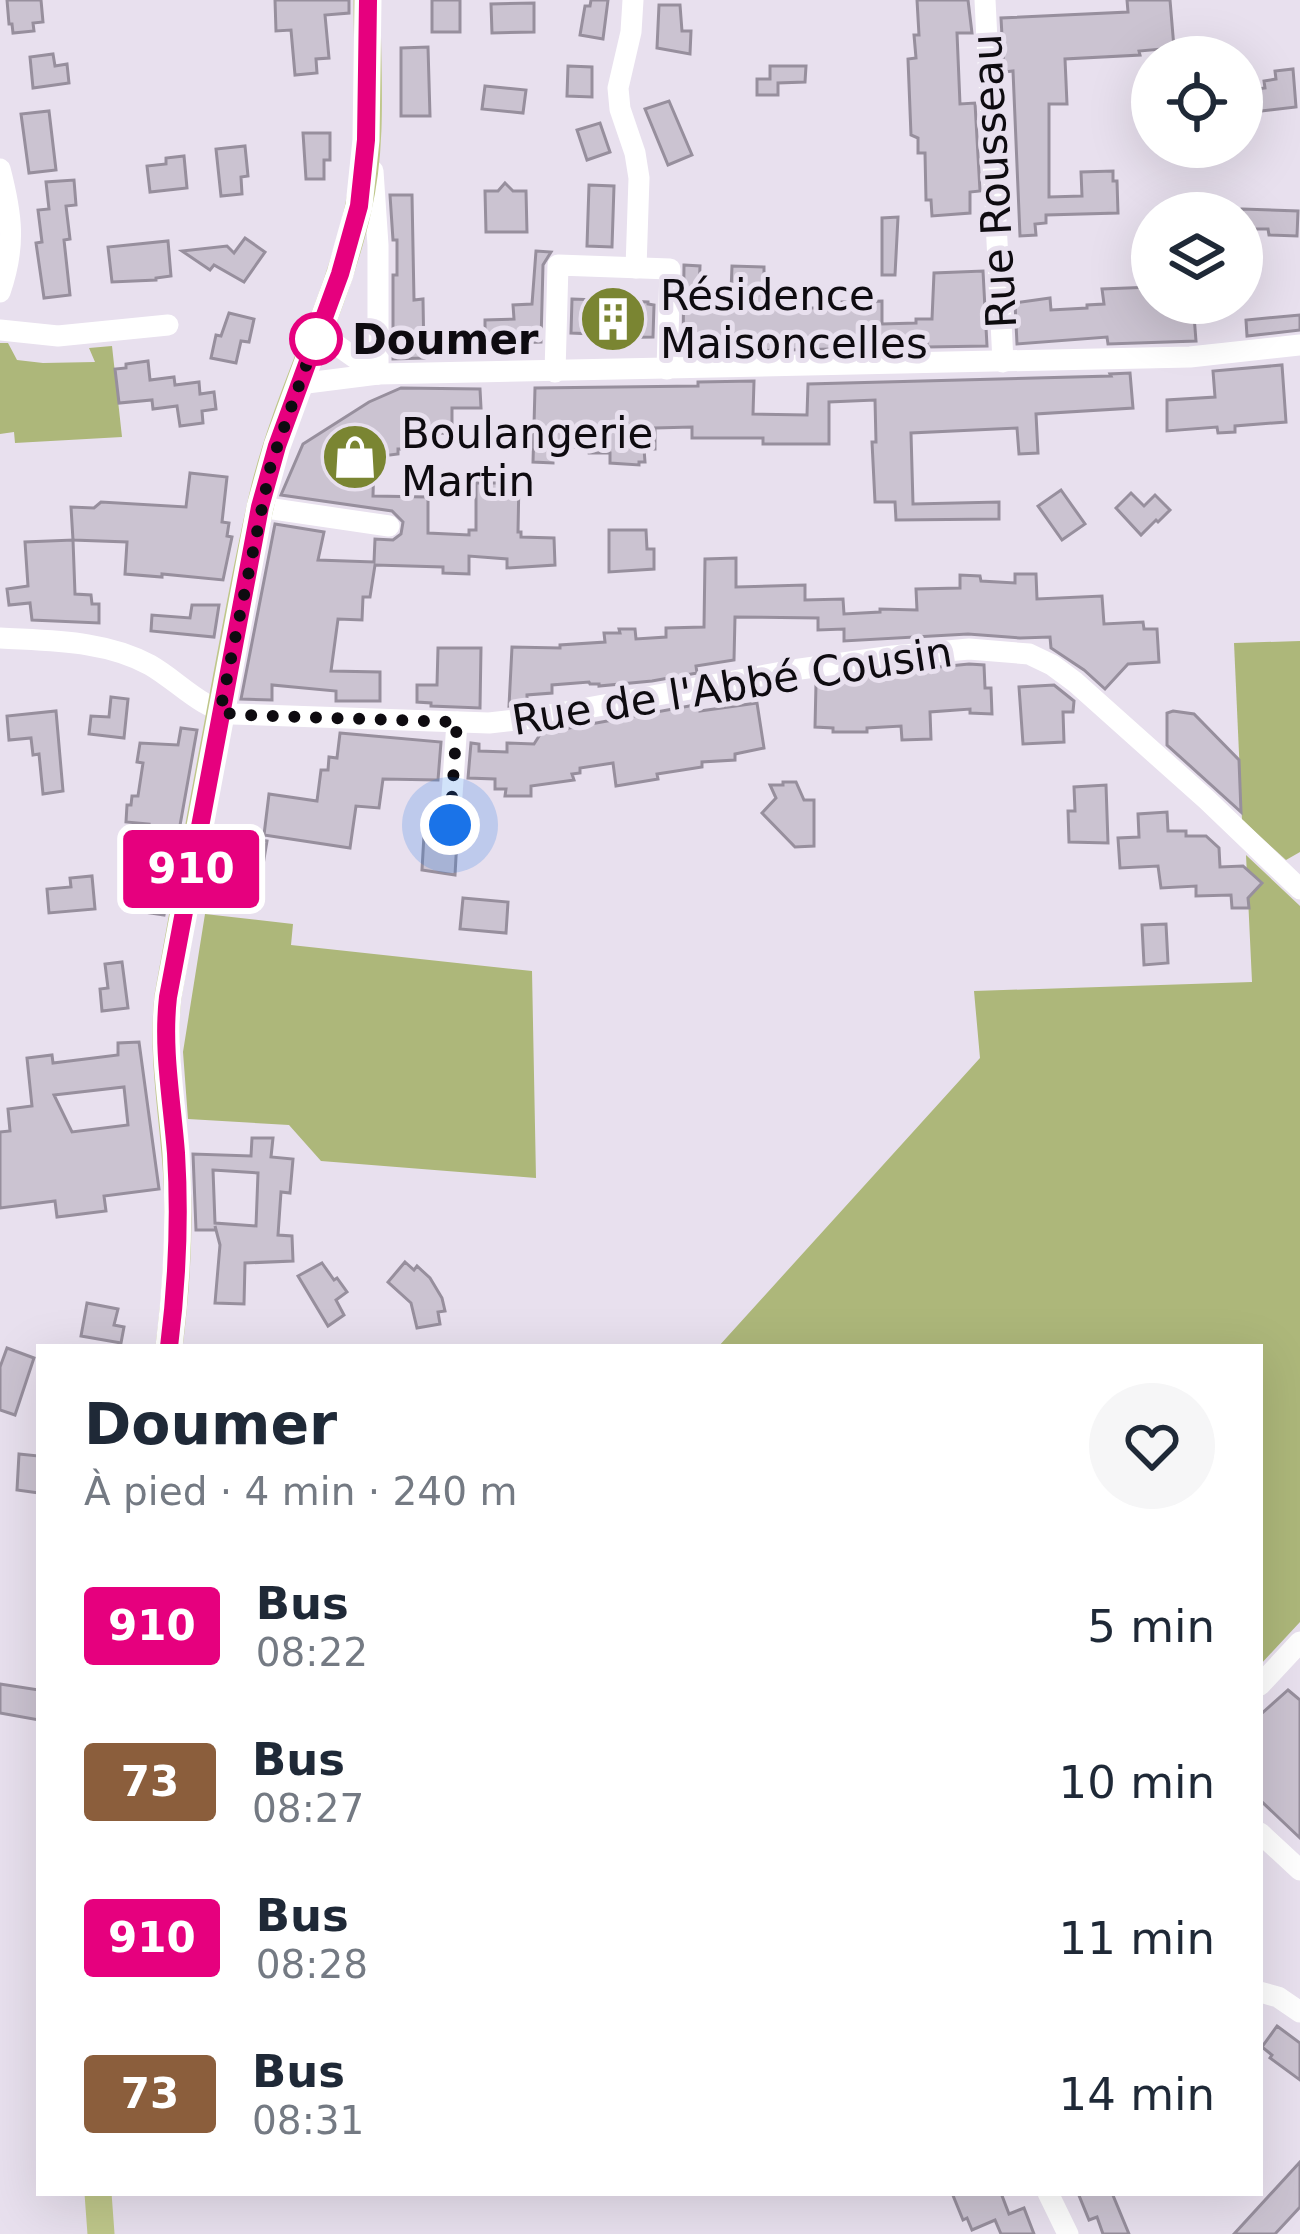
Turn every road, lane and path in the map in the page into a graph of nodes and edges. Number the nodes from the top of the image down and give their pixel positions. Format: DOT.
graph roads {
  1 [pos="368,0"];
  2 [pos="633,0"];
  3 [pos="985,0"];
  4 [pos="367,116"];
  5 [pos="0,169"];
  6 [pos="636,268"];
  7 [pos="0,292"];
  8 [pos="167,325"];
  9 [pos="0,330"];
  10 [pos="318,332"];
  11 [pos="1300,345"];
  12 [pos="1003,362"];
  13 [pos="667,369"];
  14 [pos="555,372"];
  15 [pos="378,374"];
  16 [pos="299,385"];
  17 [pos="260,507"];
  18 [pos="388,526"];
  19 [pos="0,638"];
  20 [pos="220,712"];
  21 [pos="457,722"];
  22 [pos="450,825"];
  23 [pos="1300,889"];
  24 [pos="169,1344"];
  25 [pos="1300,1642"];
  26 [pos="1263,1682"];
  27 [pos="1263,1836"];
  28 [pos="1300,1870"];
  29 [pos="1263,1993"];
  30 [pos="1300,2012"];
  31 [pos="98,2196"];
  32 [pos="1049,2196"];
  33 [pos="101,2234"];
  34 [pos="1068,2234"];
  1 -- 4 [label="main road"];
  2 -- 6 [label="street"];
  3 -- 12 [label="street, Rue Rousseau"];
  4 -- 10 [label="main road"];
  4 -- 15 [label="street"];
  5 -- 7 [label="street"];
  6 -- 13 [label="street"];
  6 -- 14 [label="street"];
  8 -- 9 [label="street"];
  10 -- 15 [label="street"];
  10 -- 16 [label="main road"];
  11 -- 12 [label="street"];
  12 -- 13 [label="street"];
  13 -- 14 [label="street"];
  14 -- 15 [label="street"];
  15 -- 16 [label="street"];
  16 -- 17 [label="main road"];
  17 -- 18 [label="street"];
  17 -- 20 [label="main road"];
  19 -- 20 [label="street"];
  20 -- 21 [label="street, Rue de l'Abbé Cousin"];
  20 -- 24 [label="main road"];
  21 -- 22 [label="street"];
  21 -- 23 [label="street, Rue de l'Abbé Cousin"];
  25 -- 26 [label="street"];
  27 -- 28 [label="street"];
  29 -- 30 [label="street"];
  31 -- 33 [label="main road"];
  32 -- 34 [label="street"];
}
